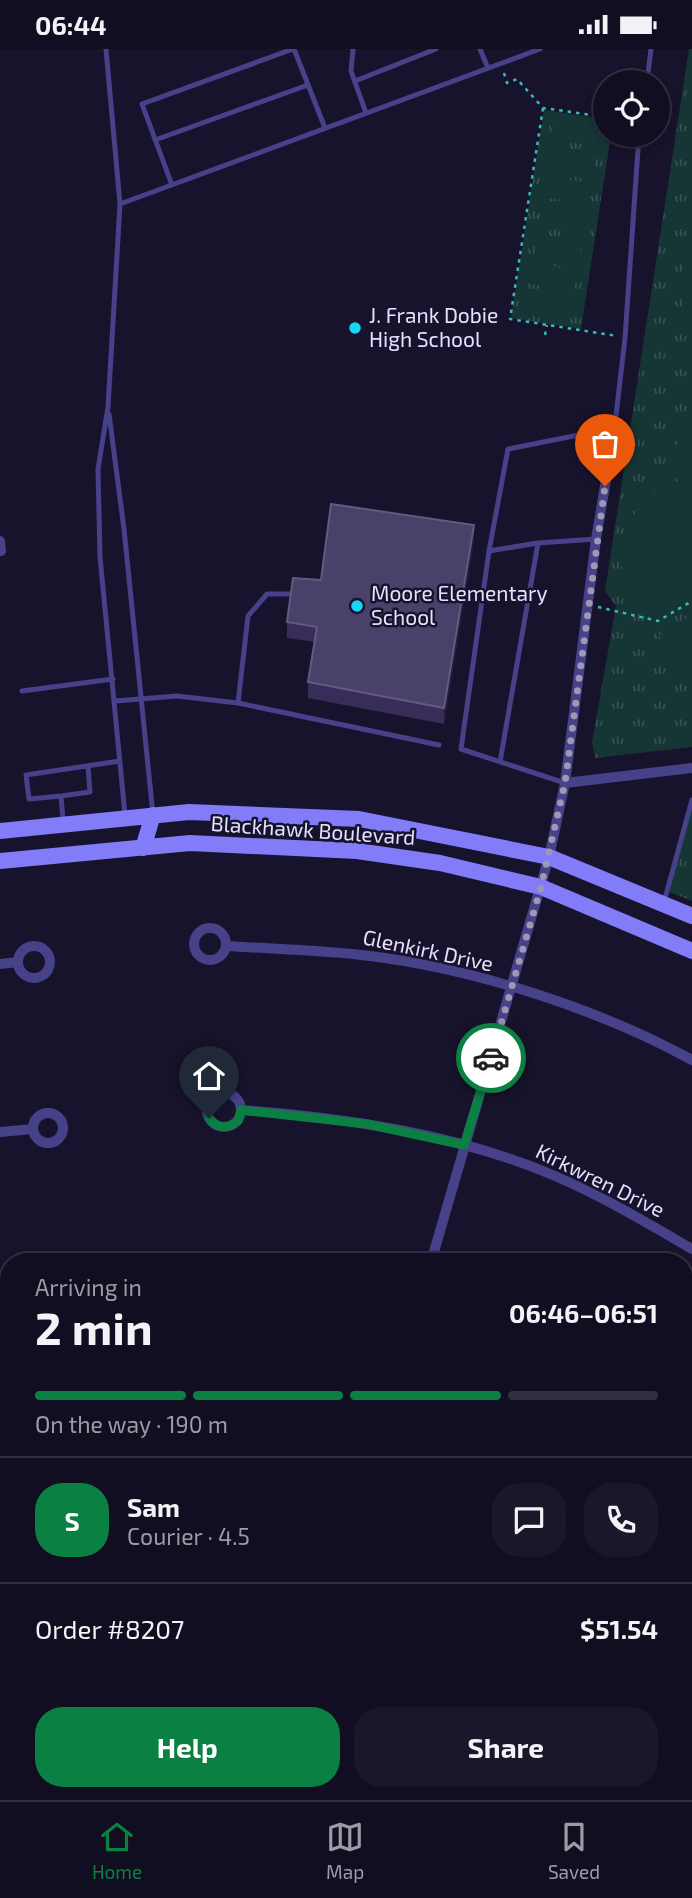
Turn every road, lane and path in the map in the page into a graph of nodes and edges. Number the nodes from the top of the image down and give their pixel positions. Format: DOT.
graph roads {
  1 [pos="106,49"];
  2 [pos="293,49"];
  3 [pos="353,49"];
  4 [pos="436,49"];
  5 [pos="480,49"];
  6 [pos="540,49"];
  7 [pos="651,49"];
  8 [pos="488,68"];
  9 [pos="648,70"];
  10 [pos="355,81"];
  11 [pos="507,83"];
  12 [pos="307,85"];
  13 [pos="543,108"];
  14 [pos="366,113"];
  15 [pos="593,115"];
  16 [pos="325,128"];
  17 [pos="155,140"];
  18 [pos="638,147"];
  19 [pos="172,185"];
  20 [pos="120,204"];
  21 [pos="547,325"];
  22 [pos="545,335"];
  23 [pos="617,336"];
  24 [pos="108,407"];
  25 [pos="614,433"];
  26 [pos="596,539"];
  27 [pos="538,543"];
  28 [pos="489,551"];
  29 [pos="293,594"];
  30 [pos="692,601"];
  31 [pos="587,604"];
  32 [pos="113,679"];
  33 [pos="22,691"];
  34 [pos="141,698"];
  35 [pos="115,701"];
  36 [pos="237,703"];
  37 [pos="439,745"];
  38 [pos="120,761"];
  39 [pos="500,761"];
  40 [pos="88,766"];
  41 [pos="692,768"];
  42 [pos="565,783"];
  43 [pos="61,796"];
  44 [pos="692,800"];
  45 [pos="153,815"];
  46 [pos="125,819"];
  47 [pos="63,824"];
  48 [pos="0,831"];
  49 [pos="684,831"];
  50 [pos="692,833"];
  51 [pos="444,834"];
  52 [pos="143,848"];
  53 [pos="549,857"];
  54 [pos="0,861"];
  55 [pos="440,863"];
  56 [pos="541,887"];
  57 [pos="663,903"];
  58 [pos="692,916"];
  59 [pos="227,946"];
  60 [pos="692,951"];
  61 [pos="18,962"];
  62 [pos="0,964"];
  63 [pos="512,988"];
  64 [pos="692,1060"];
  65 [pos="241,1110"];
  66 [pos="33,1129"];
  67 [pos="0,1132"];
  68 [pos="464,1145"];
  69 [pos="692,1249"];
  70 [pos="434,1253"];
  1 -- 20 [label="lane"];
  2 -- 12 [label="lane"];
  2 -- 17 [label="lane"];
  3 -- 10 [label="lane"];
  4 -- 10 [label="lane"];
  5 -- 8 [label="lane"];
  6 -- 8 [label="lane"];
  7 -- 9 [label="lane"];
  8 -- 14 [label="lane"];
  10 -- 14 [label="lane"];
  11 -- 13 [label="path"];
  12 -- 16 [label="lane"];
  12 -- 17 [label="lane"];
  13 -- 15 [label="path"];
  13 -- 21 [label="path"];
  14 -- 16 [label="lane"];
  16 -- 19 [label="lane"];
  17 -- 19 [label="lane"];
  18 -- 25 [label="lane"];
  19 -- 20 [label="lane"];
  20 -- 24 [label="lane"];
  21 -- 22 [label="path"];
  21 -- 23 [label="path"];
  24 -- 32 [label="lane"];
  24 -- 34 [label="lane"];
  25 -- 26 [label="street"];
  25 -- 28 [label="lane"];
  26 -- 27 [label="lane"];
  26 -- 31 [label="street"];
  27 -- 28 [label="lane"];
  27 -- 39 [label="lane"];
  28 -- 39 [label="lane"];
  29 -- 36 [label="lane"];
  30 -- 31 [label="path"];
  31 -- 42 [label="street"];
  32 -- 33 [label="lane"];
  32 -- 35 [label="lane"];
  34 -- 35 [label="lane"];
  34 -- 36 [label="lane"];
  34 -- 45 [label="lane"];
  35 -- 38 [label="lane"];
  36 -- 37 [label="lane"];
  38 -- 40 [label="lane"];
  38 -- 46 [label="lane"];
  39 -- 42 [label="lane"];
  40 -- 43 [label="lane"];
  40 -- 43 [label="lane"];
  41 -- 42 [label="street"];
  42 -- 53 [label="street"];
  43 -- 47 [label="lane"];
  44 -- 49 [label="lane"];
  45 -- 46 [label="main road, Blackhawk Boulevard"];
  45 -- 51 [label="main road, Blackhawk Boulevard"];
  45 -- 52 [label="main road"];
  46 -- 47 [label="main road, Blackhawk Boulevard"];
  46 -- 52 [label="main road"];
  47 -- 48 [label="main road, Blackhawk Boulevard"];
  49 -- 50 [label="lane"];
  49 -- 57 [label="lane"];
  51 -- 53 [label="main road, Blackhawk Boulevard"];
  51 -- 55 [label="main road"];
  52 -- 54 [label="main road, Blackhawk Boulevard"];
  52 -- 55 [label="main road, Blackhawk Boulevard"];
  53 -- 56 [label="street"];
  53 -- 57 [label="main road, Blackhawk Boulevard"];
  55 -- 56 [label="main road, Blackhawk Boulevard"];
  56 -- 60 [label="main road, Blackhawk Boulevard"];
  56 -- 63 [label="street"];
  57 -- 58 [label="main road, Blackhawk Boulevard"];
  59 -- 63 [label="street, Glenkirk Drive"];
  61 -- 62 [label="street"];
  63 -- 64 [label="street, Glenkirk Drive"];
  63 -- 68 [label="street"];
  65 -- 68 [label="street, Kirkwren Drive"];
  66 -- 67 [label="street"];
  68 -- 69 [label="street, Kirkwren Drive"];
  68 -- 70 [label="street"];
}
